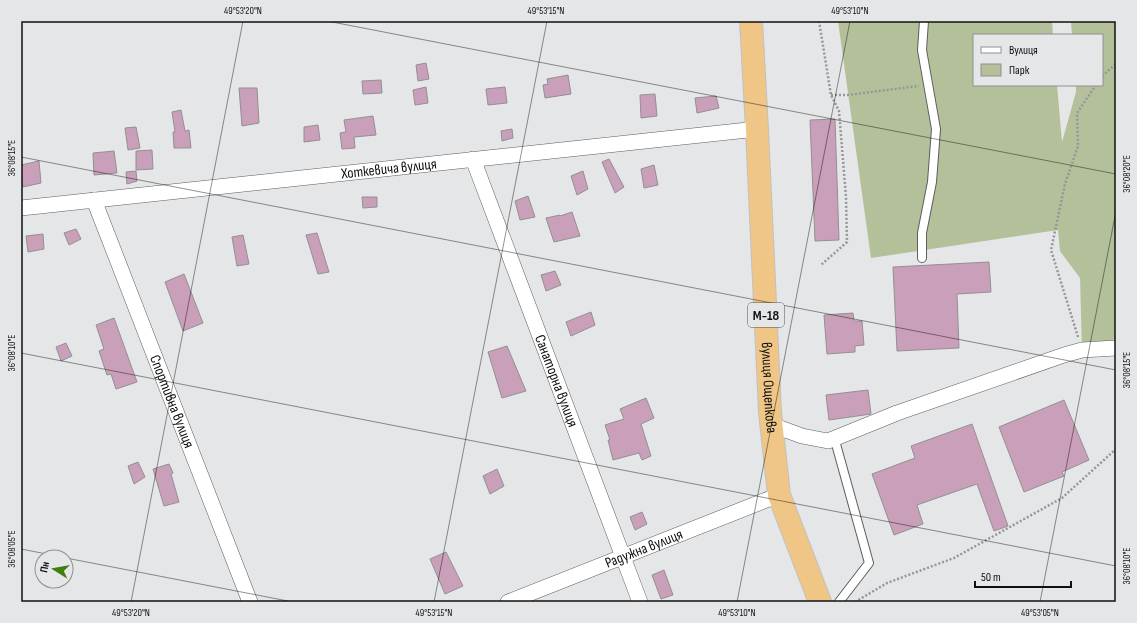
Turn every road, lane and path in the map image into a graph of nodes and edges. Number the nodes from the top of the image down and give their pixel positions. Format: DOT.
graph roads {
  1 [pos="751,21"];
  2 [pos="819,21"];
  3 [pos="924,21"];
  4 [pos="1116,64"];
  5 [pos="1103,75"];
  6 [pos="928,85"];
  7 [pos="1095,86"];
  8 [pos="831,95"];
  9 [pos="757,129"];
  10 [pos="473,159"];
  11 [pos="94,200"];
  12 [pos="21,208"];
  13 [pos="922,258"];
  14 [pos="821,265"];
  15 [pos="1116,348"];
  16 [pos="1082,350"];
  17 [pos="772,425"];
  18 [pos="828,441"];
  19 [pos="1116,449"];
  20 [pos="779,495"];
  21 [pos="623,557"];
  22 [pos="250,602"];
  23 [pos="508,602"];
  24 [pos="640,602"];
  25 [pos="820,602"];
  26 [pos="839,602"];
  27 [pos="855,602"];
  1 -- 9 [label="highway, вулиця Ощепкова / М-18"];
  2 -- 8 [label="path"];
  3 -- 6 [label="lane"];
  4 -- 5 [label="path"];
  6 -- 8 [label="path"];
  6 -- 13 [label="lane"];
  7 -- 16 [label="path"];
  8 -- 14 [label="path"];
  9 -- 10 [label="street, Хоткевича вулиця"];
  9 -- 17 [label="highway, вулиця Ощепкова / М-18"];
  10 -- 11 [label="street, Хоткевича вулиця"];
  10 -- 21 [label="street, Санаторна вулиця"];
  11 -- 12 [label="street, Хоткевича вулиця"];
  11 -- 22 [label="street, Спортивна вулиця"];
  15 -- 16 [label="street"];
  16 -- 18 [label="street"];
  17 -- 18 [label="street"];
  17 -- 20 [label="highway, вулиця Ощепкова / М-18"];
  18 -- 26 [label="lane"];
  19 -- 27 [label="path"];
  20 -- 21 [label="street, Радужна вулиця"];
  20 -- 25 [label="highway, вулиця Ощепкова / М-18"];
  21 -- 23 [label="street, Радужна вулиця"];
  21 -- 24 [label="street, Санаторна вулиця"];
}
